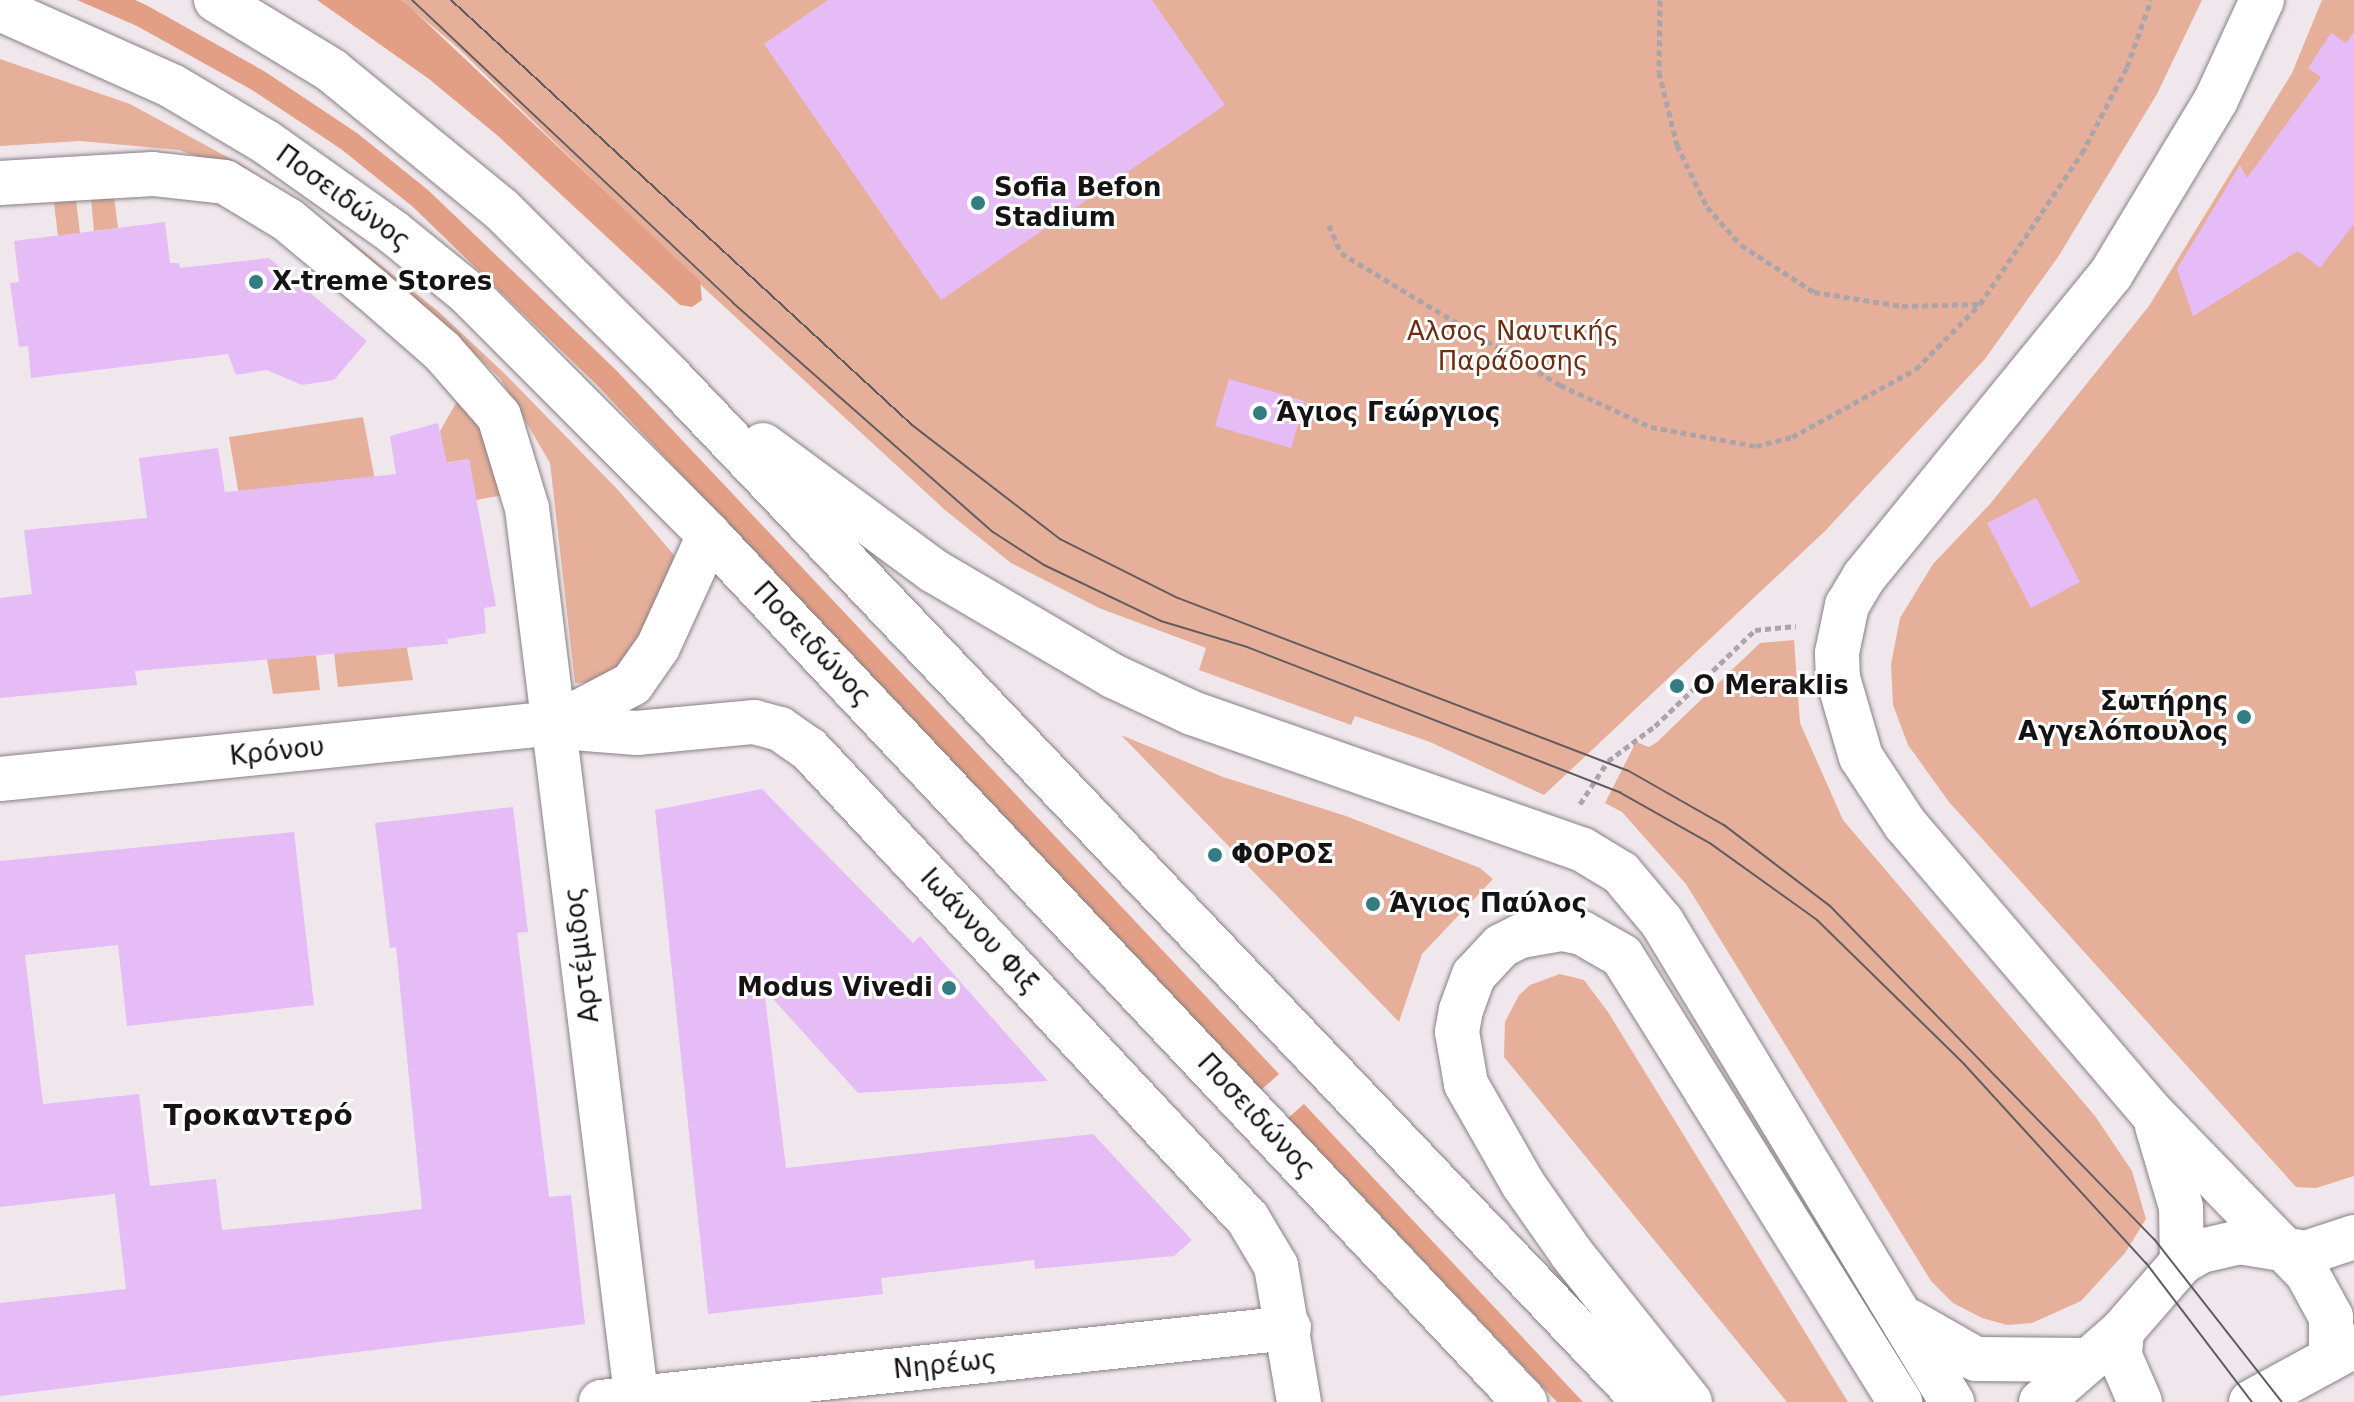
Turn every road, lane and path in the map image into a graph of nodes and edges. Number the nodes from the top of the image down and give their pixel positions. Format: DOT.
graph roads {
  1 [pos="216,0"];
  2 [pos="1660,0"];
  3 [pos="2151,0"];
  4 [pos="2262,0"];
  5 [pos="0,9"];
  6 [pos="0,183"];
  7 [pos="1329,225"];
  8 [pos="1980,304"];
  9 [pos="671,378"];
  10 [pos="527,508"];
  11 [pos="709,535"];
  12 [pos="1805,625"];
  13 [pos="554,725"];
  14 [pos="0,779"];
  15 [pos="1572,815"];
  16 [pos="2152,1113"];
  17 [pos="2354,1237"];
  18 [pos="2287,1252"];
  19 [pos="2182,1262"];
  20 [pos="1898,1312"];
  21 [pos="1289,1328"];
  22 [pos="2122,1331"];
  23 [pos="2343,1352"];
  24 [pos="2089,1360"];
  25 [pos="625,1400"];
  26 [pos="1299,1402"];
  27 [pos="1525,1402"];
  28 [pos="1645,1402"];
  29 [pos="1690,1402"];
  30 [pos="1900,1402"];
  31 [pos="1952,1402"];
  32 [pos="2041,1402"];
  33 [pos="2140,1402"];
  34 [pos="2251,1402"];
  1 -- 9 [label="main road"];
  2 -- 8 [label="path"];
  3 -- 8 [label="path"];
  4 -- 16 [label="main road"];
  5 -- 11 [label="main road, Ποσειδώνος"];
  6 -- 10 [label="main road, Ποσειδώνος"];
  7 -- 8 [label="path"];
  9 -- 20 [label="main road"];
  9 -- 28 [label="main road"];
  10 -- 13 [label="main road, Αρτέμιδος"];
  11 -- 13 [label="main road"];
  11 -- 27 [label="main road, Ποσειδώνος"];
  12 -- 15 [label="path"];
  13 -- 14 [label="main road, Κρόνου"];
  13 -- 21 [label="main road, Ιωάννου Φιξ"];
  13 -- 25 [label="main road, Αρτέμιδος"];
  16 -- 18 [label="main road"];
  16 -- 19 [label="main road"];
  17 -- 18 [label="main road"];
  18 -- 19 [label="main road"];
  18 -- 23 [label="main road"];
  19 -- 22 [label="main road"];
  20 -- 24 [label="main road"];
  20 -- 31 [label="main road"];
  21 -- 25 [label="main road, Νηρέως"];
  21 -- 26 [label="main road, Ιωάννου Φιξ"];
  22 -- 24 [label="main road"];
  22 -- 33 [label="main road"];
  23 -- 34 [label="main road"];
  24 -- 32 [label="main road"];
  29 -- 30 [label="main road"];
}
